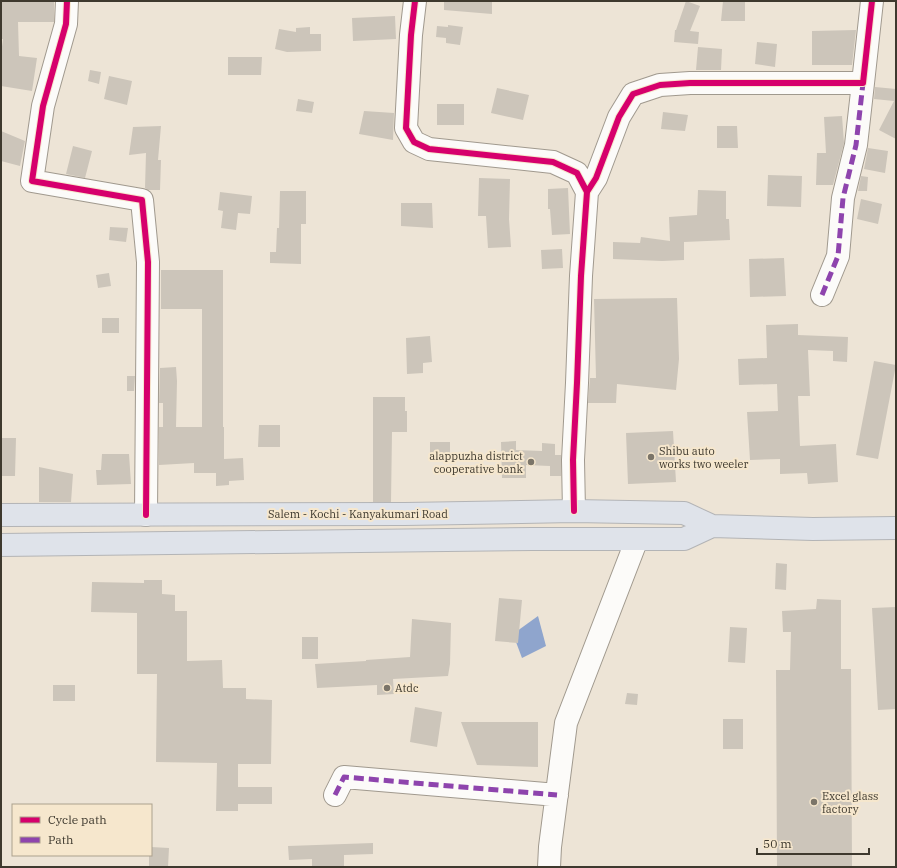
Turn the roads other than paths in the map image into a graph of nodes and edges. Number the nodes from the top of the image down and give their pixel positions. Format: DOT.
graph roads {
  1 [pos="67,1"];
  2 [pos="415,1"];
  3 [pos="872,1"];
  4 [pos="863,83"];
  5 [pos="587,181"];
  6 [pos="822,295"];
  7 [pos="574,511"];
  8 [pos="1,515"];
  9 [pos="146,515"];
  10 [pos="712,526"];
  11 [pos="896,528"];
  12 [pos="637,539"];
  13 [pos="1,545"];
  14 [pos="334,795"];
  15 [pos="557,795"];
  16 [pos="549,867"];
  1 -- 9 [label="street"];
  2 -- 5 [label="street"];
  3 -- 4 [label="street"];
  4 -- 5 [label="street"];
  4 -- 6 [label="street"];
  5 -- 7 [label="street"];
  7 -- 9 [label="highway, Salem - Kochi - Kanyakumari Road"];
  7 -- 10 [label="highway, Salem - Kochi - Kanyakumari Road"];
  8 -- 9 [label="highway, Salem - Kochi - Kanyakumari Road"];
  10 -- 11 [label="highway, Salem - Kochi - Kanyakumari Road"];
  10 -- 12 [label="highway, Salem - Kochi - Kanyakumari Road"];
  12 -- 13 [label="highway, Salem - Kochi - Kanyakumari Road"];
  12 -- 15 [label="street"];
  14 -- 15 [label="street"];
  15 -- 16 [label="street"];
}
